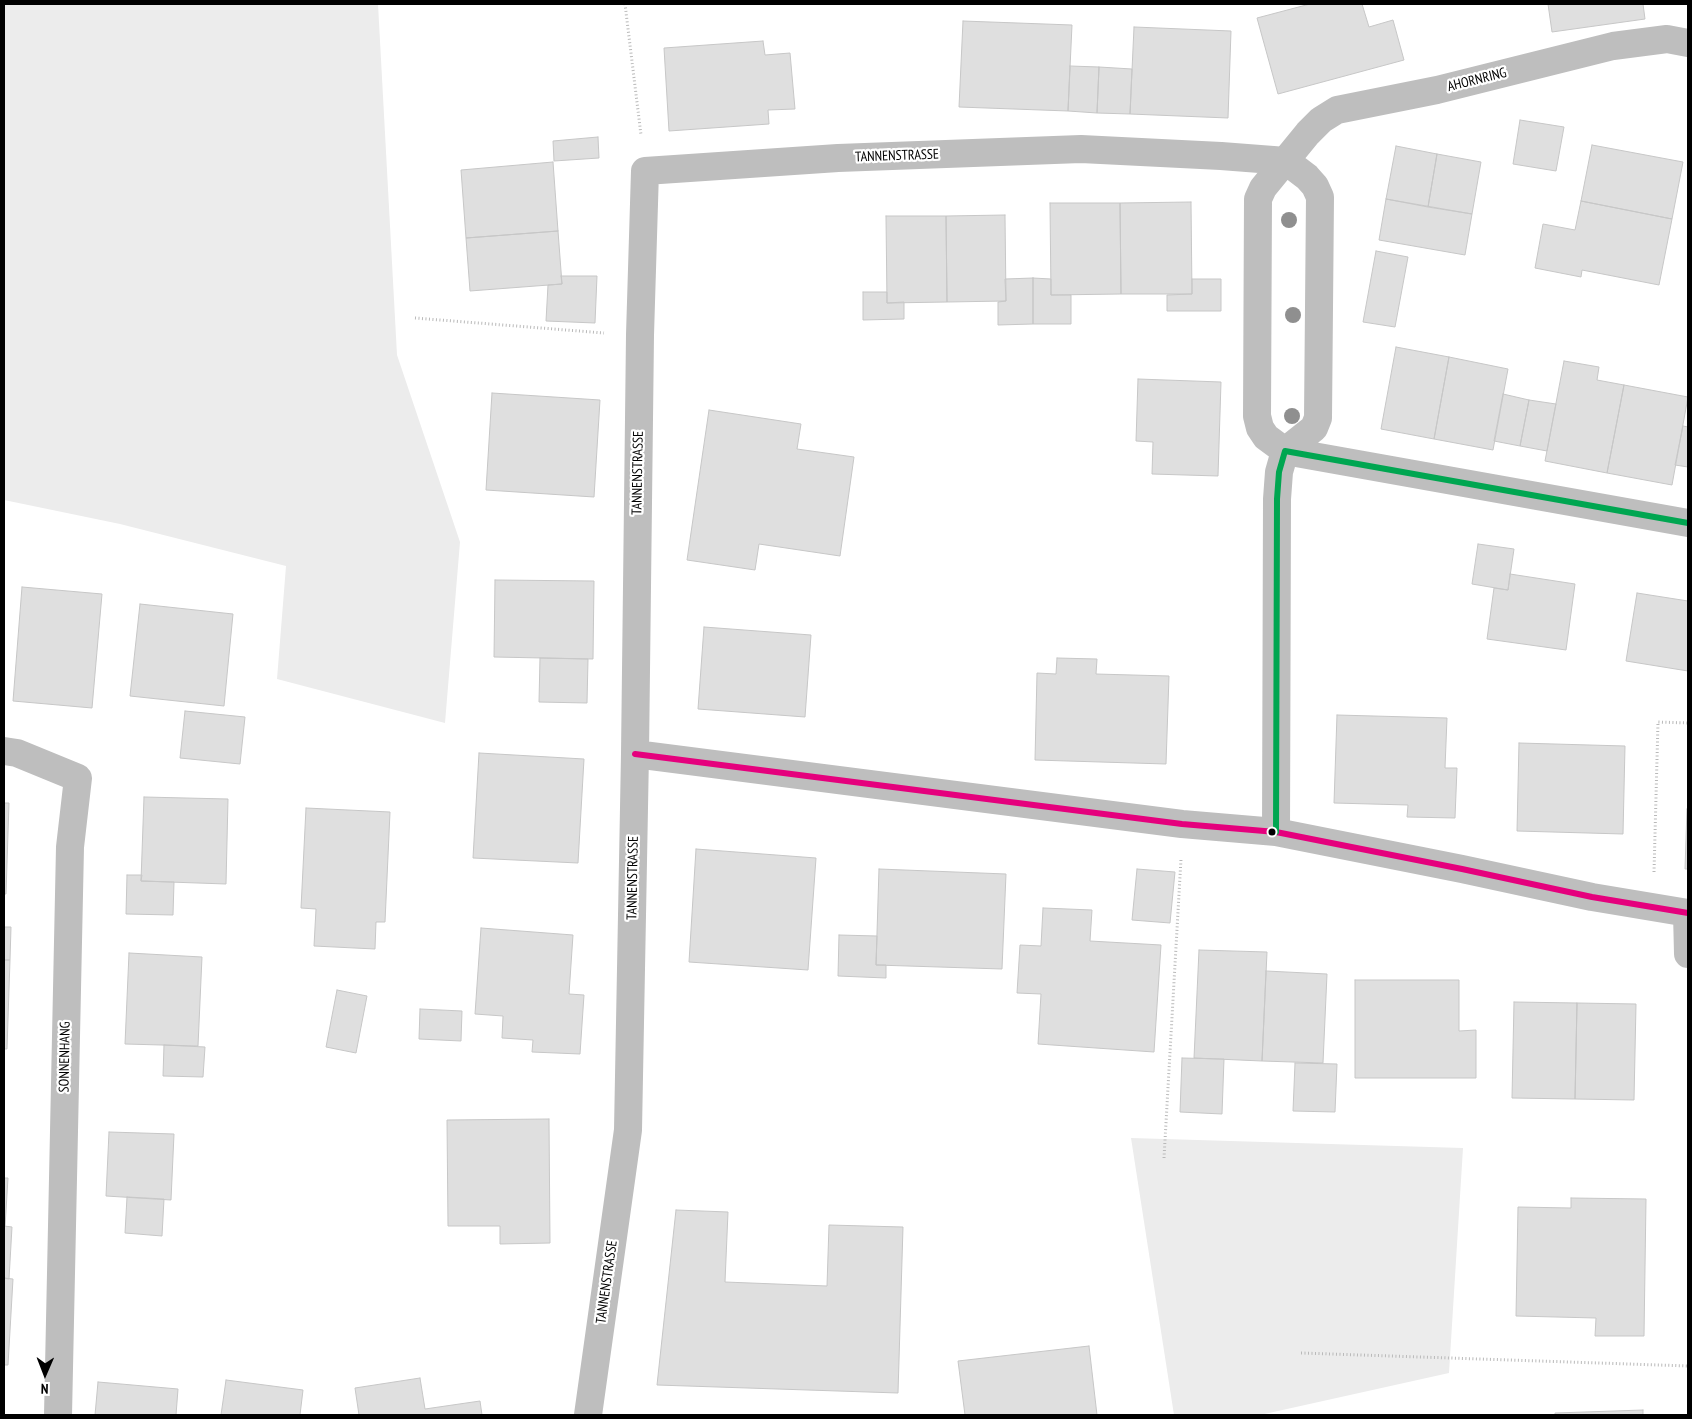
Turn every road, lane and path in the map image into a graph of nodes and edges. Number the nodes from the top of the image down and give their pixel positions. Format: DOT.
graph roads {
  1 [pos="625,4"];
  2 [pos="1688,43"];
  3 [pos="1286,161"];
  4 [pos="645,171"];
  5 [pos="414,318"];
  6 [pos="640,335"];
  7 [pos="1286,451"];
  8 [pos="1688,523"];
  9 [pos="1688,723"];
  10 [pos="4,751"];
  11 [pos="636,754"];
  12 [pos="1182,824"];
  13 [pos="1276,832"];
  14 [pos="1652,908"];
  15 [pos="1688,913"];
  16 [pos="1688,954"];
  17 [pos="1164,1158"];
  18 [pos="1301,1353"];
  19 [pos="1688,1366"];
  20 [pos="58,1415"];
  21 [pos="588,1415"];
  1 -- 4 [label="path"];
  2 -- 3 [label="street, AHORNRING"];
  3 -- 4 [label="street, TANNENSTRASSE"];
  3 -- 7 [label="street, AHORNRING"];
  3 -- 7 [label="street"];
  4 -- 6 [label="street, TANNENSTRASSE"];
  5 -- 6 [label="path"];
  6 -- 11 [label="street, TANNENSTRASSE"];
  7 -- 8 [label="street, AHORNRING"];
  7 -- 13 [label="street"];
  9 -- 14 [label="path"];
  10 -- 20 [label="street, SONNENHANG"];
  11 -- 12 [label="street"];
  11 -- 21 [label="street, TANNENSTRASSE"];
  12 -- 13 [label="street"];
  12 -- 17 [label="path"];
  13 -- 14 [label="street"];
  14 -- 15 [label="street"];
  15 -- 16 [label="street"];
  18 -- 19 [label="path"];
}
